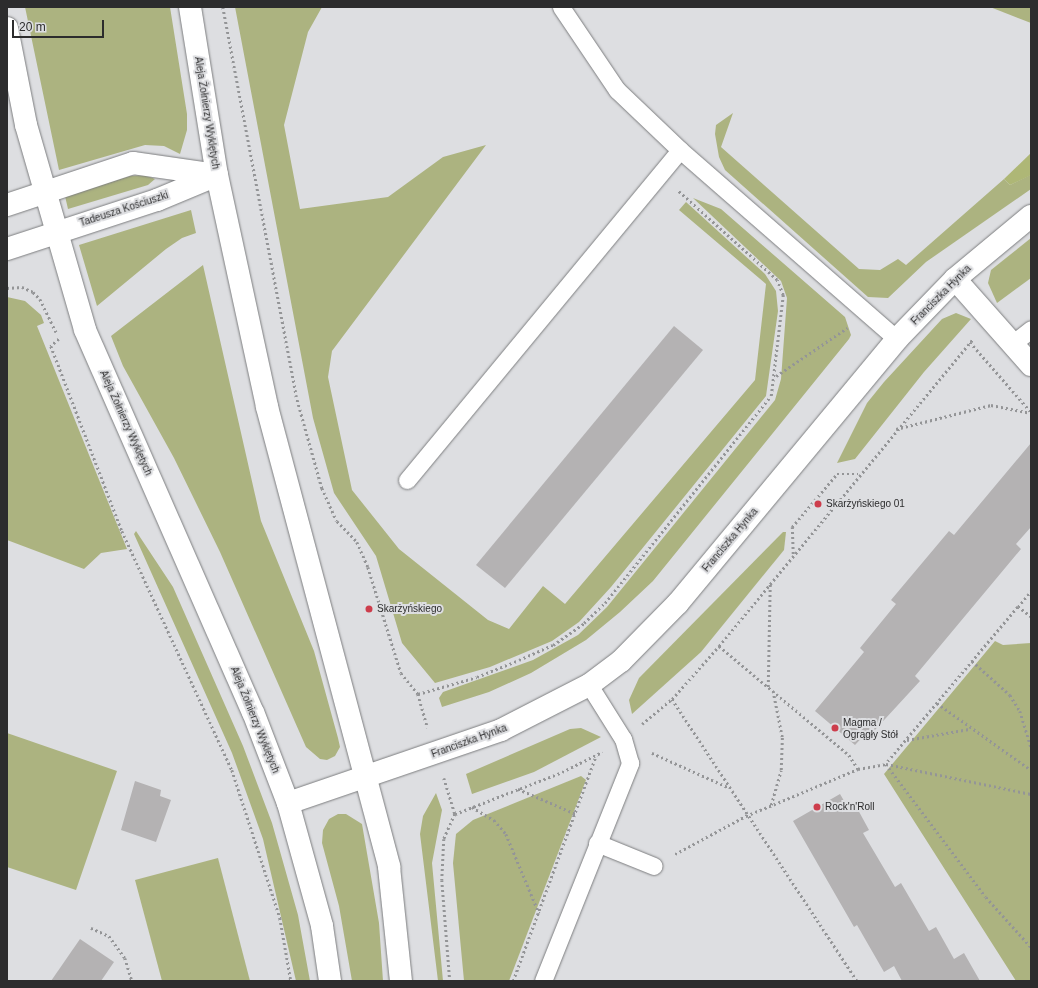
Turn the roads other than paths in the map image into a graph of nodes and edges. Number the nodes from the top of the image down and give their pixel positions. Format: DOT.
graph roads {
  1 [pos="190,7"];
  2 [pos="560,7"];
  3 [pos="7,28"];
  4 [pos="680,150"];
  5 [pos="217,175"];
  6 [pos="44,190"];
  7 [pos="7,205"];
  8 [pos="1031,216"];
  9 [pos="55,232"];
  10 [pos="7,249"];
  11 [pos="955,279"];
  12 [pos="1031,329"];
  13 [pos="897,339"];
  14 [pos="1012,344"];
  15 [pos="1031,365"];
  16 [pos="407,480"];
  17 [pos="589,685"];
  18 [pos="367,776"];
  19 [pos="288,803"];
  20 [pos="597,843"];
  21 [pos="654,866"];
  22 [pos="330,981"];
  23 [pos="401,981"];
  24 [pos="543,981"];
  1 -- 5 [label="main road, Aleja Żołnierzy Wyklętych"];
  2 -- 4 [label="lane"];
  3 -- 6 [label="main road, Aleja Żołnierzy Wyklętych"];
  4 -- 13 [label="lane"];
  4 -- 16 [label="lane"];
  5 -- 6 [label="main road"];
  5 -- 9 [label="main road, Tadeusza Kościuszki"];
  5 -- 18 [label="main road, Aleja Żołnierzy Wyklętych"];
  6 -- 7 [label="main road"];
  6 -- 9 [label="main road, Aleja Żołnierzy Wyklętych"];
  8 -- 11 [label="main road, Franciszka Hynka"];
  9 -- 10 [label="main road, Tadeusza Kościuszki"];
  9 -- 19 [label="main road, Aleja Żołnierzy Wyklętych"];
  11 -- 13 [label="main road, Franciszka Hynka"];
  11 -- 14 [label="main road"];
  12 -- 14 [label="lane"];
  13 -- 17 [label="main road, Franciszka Hynka"];
  14 -- 15 [label="main road"];
  17 -- 18 [label="main road, Franciszka Hynka"];
  17 -- 20 [label="lane"];
  18 -- 19 [label="main road, Franciszka Hynka"];
  18 -- 23 [label="main road"];
  19 -- 22 [label="main road"];
  20 -- 21 [label="lane"];
  20 -- 24 [label="lane"];
}
